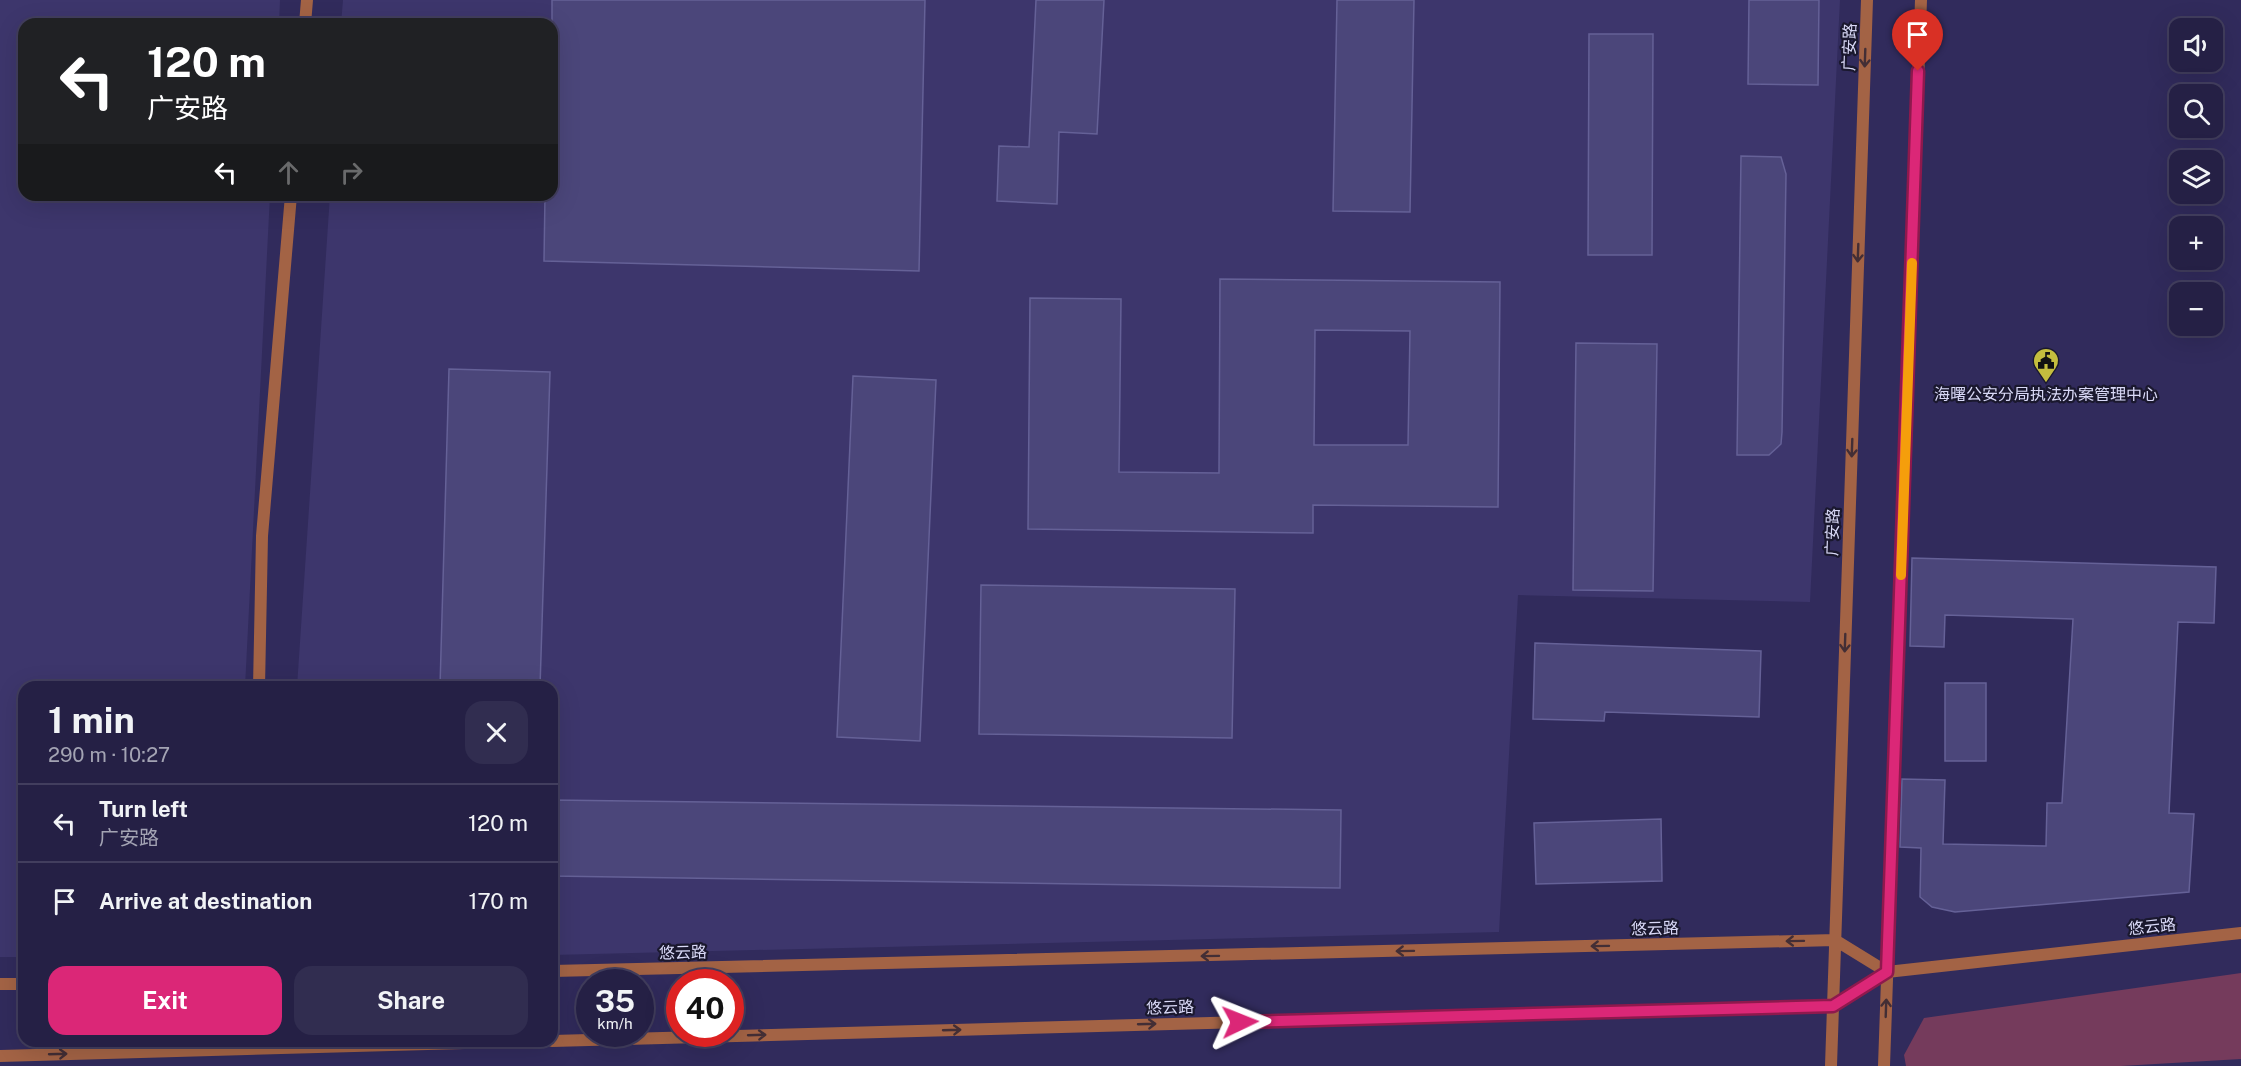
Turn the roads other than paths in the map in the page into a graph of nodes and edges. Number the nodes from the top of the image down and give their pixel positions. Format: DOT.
graph roads {
  1 [pos="307,0"];
  2 [pos="1867,0"];
  3 [pos="1921,0"];
  4 [pos="306,18"];
  5 [pos="290,201"];
  6 [pos="259,681"];
  7 [pos="2241,933"];
  8 [pos="1835,940"];
  9 [pos="558,971"];
  10 [pos="1887,972"];
  11 [pos="0,984"];
  12 [pos="18,984"];
  13 [pos="1833,1006"];
  14 [pos="558,1041"];
  15 [pos="320,1047"];
  16 [pos="0,1056"];
  17 [pos="1831,1066"];
  18 [pos="1884,1066"];
  1 -- 4 [label="street"];
  2 -- 8 [label="street, 广安路, one-way"];
  3 -- 10 [label="street"];
  5 -- 6 [label="street"];
  7 -- 10 [label="street, 悠云路"];
  8 -- 9 [label="street, 悠云路, one-way"];
  8 -- 10 [label="street"];
  8 -- 13 [label="street, 广安路"];
  10 -- 13 [label="street, 悠云路"];
  18 -- 10 [label="street, one-way"];
  11 -- 12 [label="street"];
  14 -- 13 [label="street, 悠云路, one-way"];
  13 -- 17 [label="street, 广安路"];
  16 -- 15 [label="street, one-way"];
}
